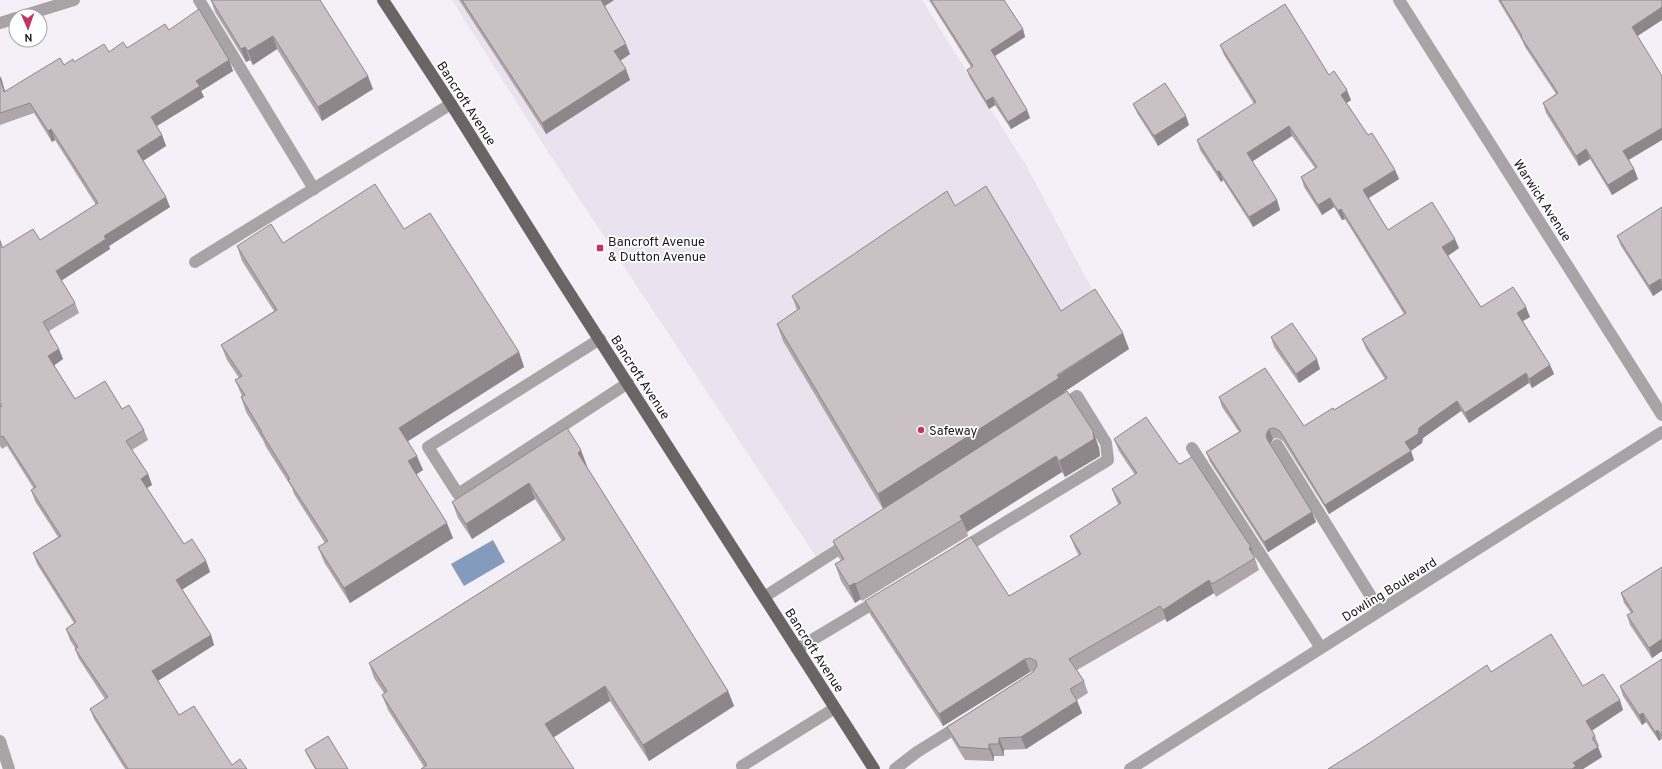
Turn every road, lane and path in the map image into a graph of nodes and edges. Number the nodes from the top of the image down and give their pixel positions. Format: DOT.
graph roads {
  1 [pos="74,0"];
  2 [pos="199,0"];
  3 [pos="383,0"];
  4 [pos="1399,0"];
  5 [pos="48,8"];
  6 [pos="451,104"];
  7 [pos="314,189"];
  8 [pos="195,262"];
  9 [pos="600,339"];
  10 [pos="628,384"];
  11 [pos="1050,413"];
  12 [pos="1662,415"];
  13 [pos="1662,432"];
  14 [pos="1277,445"];
  15 [pos="1192,448"];
  16 [pos="857,537"];
  17 [pos="953,555"];
  18 [pos="892,592"];
  19 [pos="764,597"];
  20 [pos="1380,611"];
  21 [pos="1322,648"];
  22 [pos="798,650"];
  23 [pos="835,708"];
  24 [pos="969,720"];
  25 [pos="0,741"];
  26 [pos="10,769"];
  27 [pos="744,769"];
  28 [pos="874,769"];
  29 [pos="895,769"];
  30 [pos="1130,769"];
  1 -- 5 [label="street"];
  2 -- 7 [label="street"];
  3 -- 6 [label="main road, Bancroft Avenue"];
  4 -- 12 [label="street, Warwick Avenue"];
  6 -- 7 [label="street"];
  6 -- 9 [label="main road, Bancroft Avenue"];
  7 -- 8 [label="street"];
  9 -- 10 [label="main road, Bancroft Avenue"];
  9 -- 10 [label="street"];
  10 -- 19 [label="main road, Bancroft Avenue"];
  11 -- 17 [label="street"];
  13 -- 20 [label="street, Dowling Boulevard"];
  14 -- 20 [label="street"];
  15 -- 21 [label="street"];
  16 -- 19 [label="street"];
  18 -- 22 [label="street"];
  19 -- 22 [label="main road, Bancroft Avenue"];
  20 -- 21 [label="street, Dowling Boulevard"];
  21 -- 30 [label="street, Dowling Boulevard"];
  22 -- 23 [label="main road, Bancroft Avenue"];
  23 -- 27 [label="street"];
  23 -- 28 [label="main road, Bancroft Avenue"];
  24 -- 29 [label="street"];
  25 -- 26 [label="street"];
}
